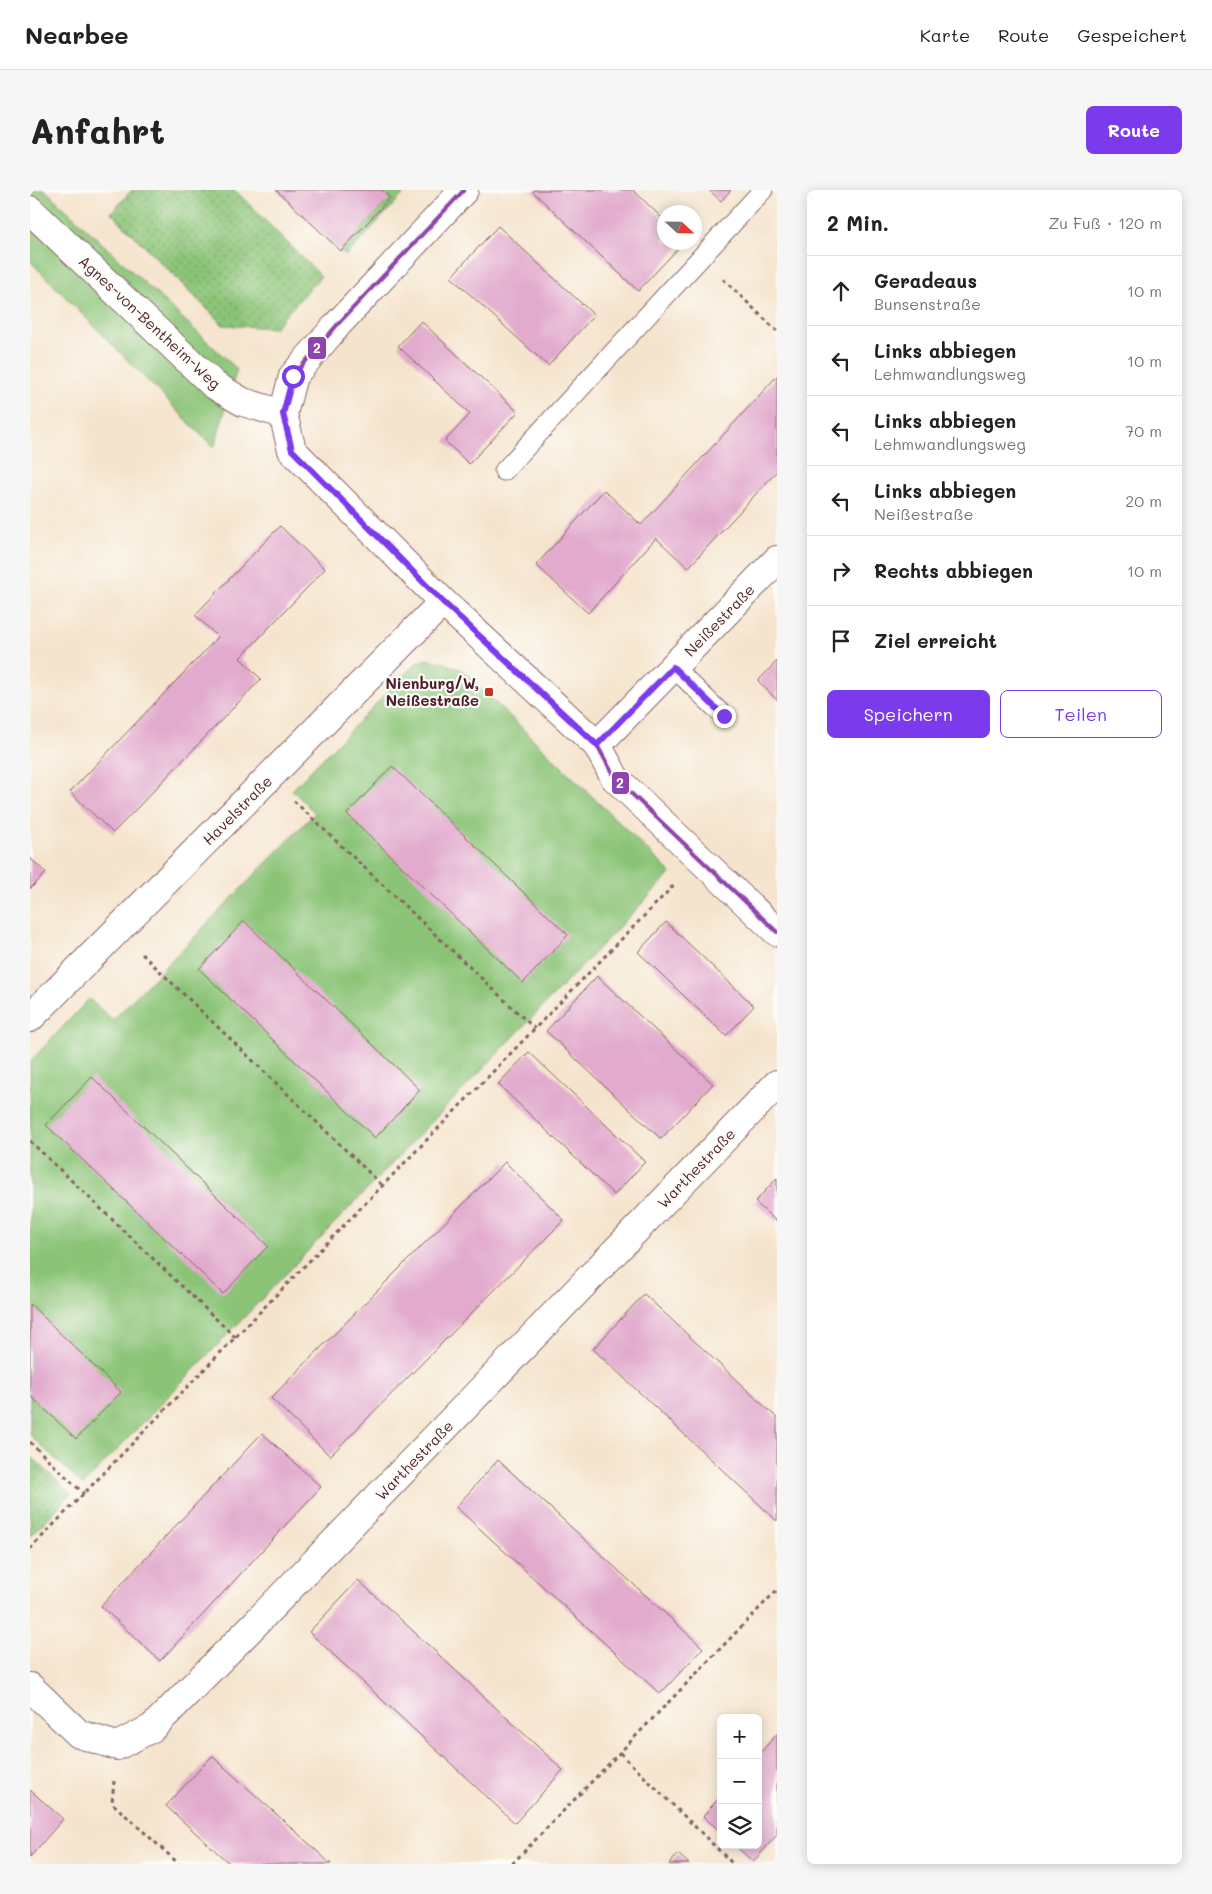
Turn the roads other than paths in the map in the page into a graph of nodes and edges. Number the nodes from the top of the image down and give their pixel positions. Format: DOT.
graph roads {
  1 [pos="464,190"];
  2 [pos="763,190"];
  3 [pos="30,210"];
  4 [pos="283,414"];
  5 [pos="504,472"];
  6 [pos="777,560"];
  7 [pos="443,602"];
  8 [pos="673,667"];
  9 [pos="724,716"];
  10 [pos="597,745"];
  11 [pos="777,932"];
  12 [pos="30,1018"];
  13 [pos="777,1084"];
  14 [pos="30,1686"];
  1 -- 4 [label="street"];
  2 -- 5 [label="lane"];
  3 -- 4 [label="street, Agnes-von-Bentheim-Weg"];
  4 -- 7 [label="street"];
  6 -- 8 [label="street, Neißestraße"];
  7 -- 10 [label="street"];
  7 -- 12 [label="street, Havelstraße"];
  8 -- 9 [label="lane"];
  8 -- 10 [label="street, Neißestraße"];
  10 -- 11 [label="street"];
  13 -- 14 [label="street, Warthestraße"];
}
